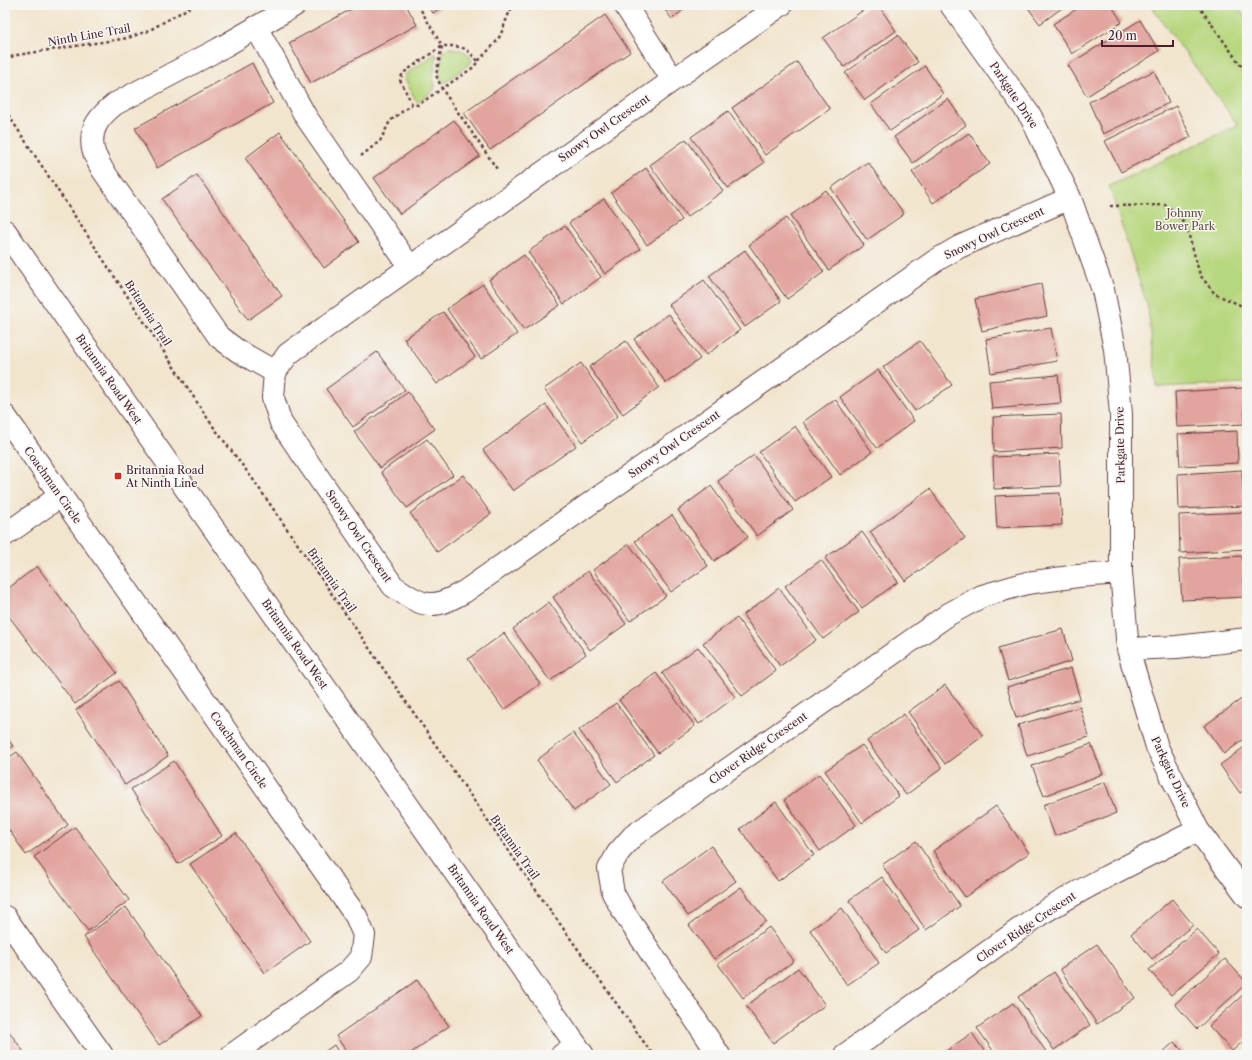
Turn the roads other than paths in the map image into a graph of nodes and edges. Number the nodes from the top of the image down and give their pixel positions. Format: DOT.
graph roads {
  1 [pos="294,5"];
  2 [pos="625,5"];
  3 [pos="781,5"];
  4 [pos="951,5"];
  5 [pos="256,27"];
  6 [pos="673,80"];
  7 [pos="1070,198"];
  8 [pos="6,229"];
  9 [pos="410,266"];
  10 [pos="275,372"];
  11 [pos="5,416"];
  12 [pos="60,496"];
  13 [pos="5,535"];
  14 [pos="1121,573"];
  15 [pos="1247,639"];
  16 [pos="1128,649"];
  17 [pos="1198,830"];
  18 [pos="1247,896"];
  19 [pos="5,917"];
  20 [pos="574,1052"];
  21 [pos="102,1055"];
  22 [pos="232,1055"];
  23 [pos="719,1055"];
  24 [pos="845,1055"];
  1 -- 5 [label="street"];
  2 -- 6 [label="street"];
  3 -- 6 [label="street, Snowy Owl Crescent"];
  4 -- 7 [label="street, Parkgate Drive"];
  5 -- 9 [label="street"];
  5 -- 10 [label="street"];
  6 -- 9 [label="street, Snowy Owl Crescent"];
  7 -- 10 [label="street, Snowy Owl Crescent"];
  7 -- 14 [label="street, Parkgate Drive"];
  8 -- 20 [label="street, Britannia Road West"];
  9 -- 10 [label="street, Snowy Owl Crescent"];
  11 -- 12 [label="street, Coachman Circle"];
  12 -- 13 [label="street"];
  12 -- 22 [label="street, Coachman Circle"];
  14 -- 16 [label="street, Parkgate Drive"];
  14 -- 23 [label="street, Clover Ridge Crescent"];
  15 -- 16 [label="street"];
  16 -- 17 [label="street, Parkgate Drive"];
  17 -- 18 [label="street, Parkgate Drive"];
  17 -- 24 [label="street, Clover Ridge Crescent"];
  19 -- 21 [label="street"];
}
